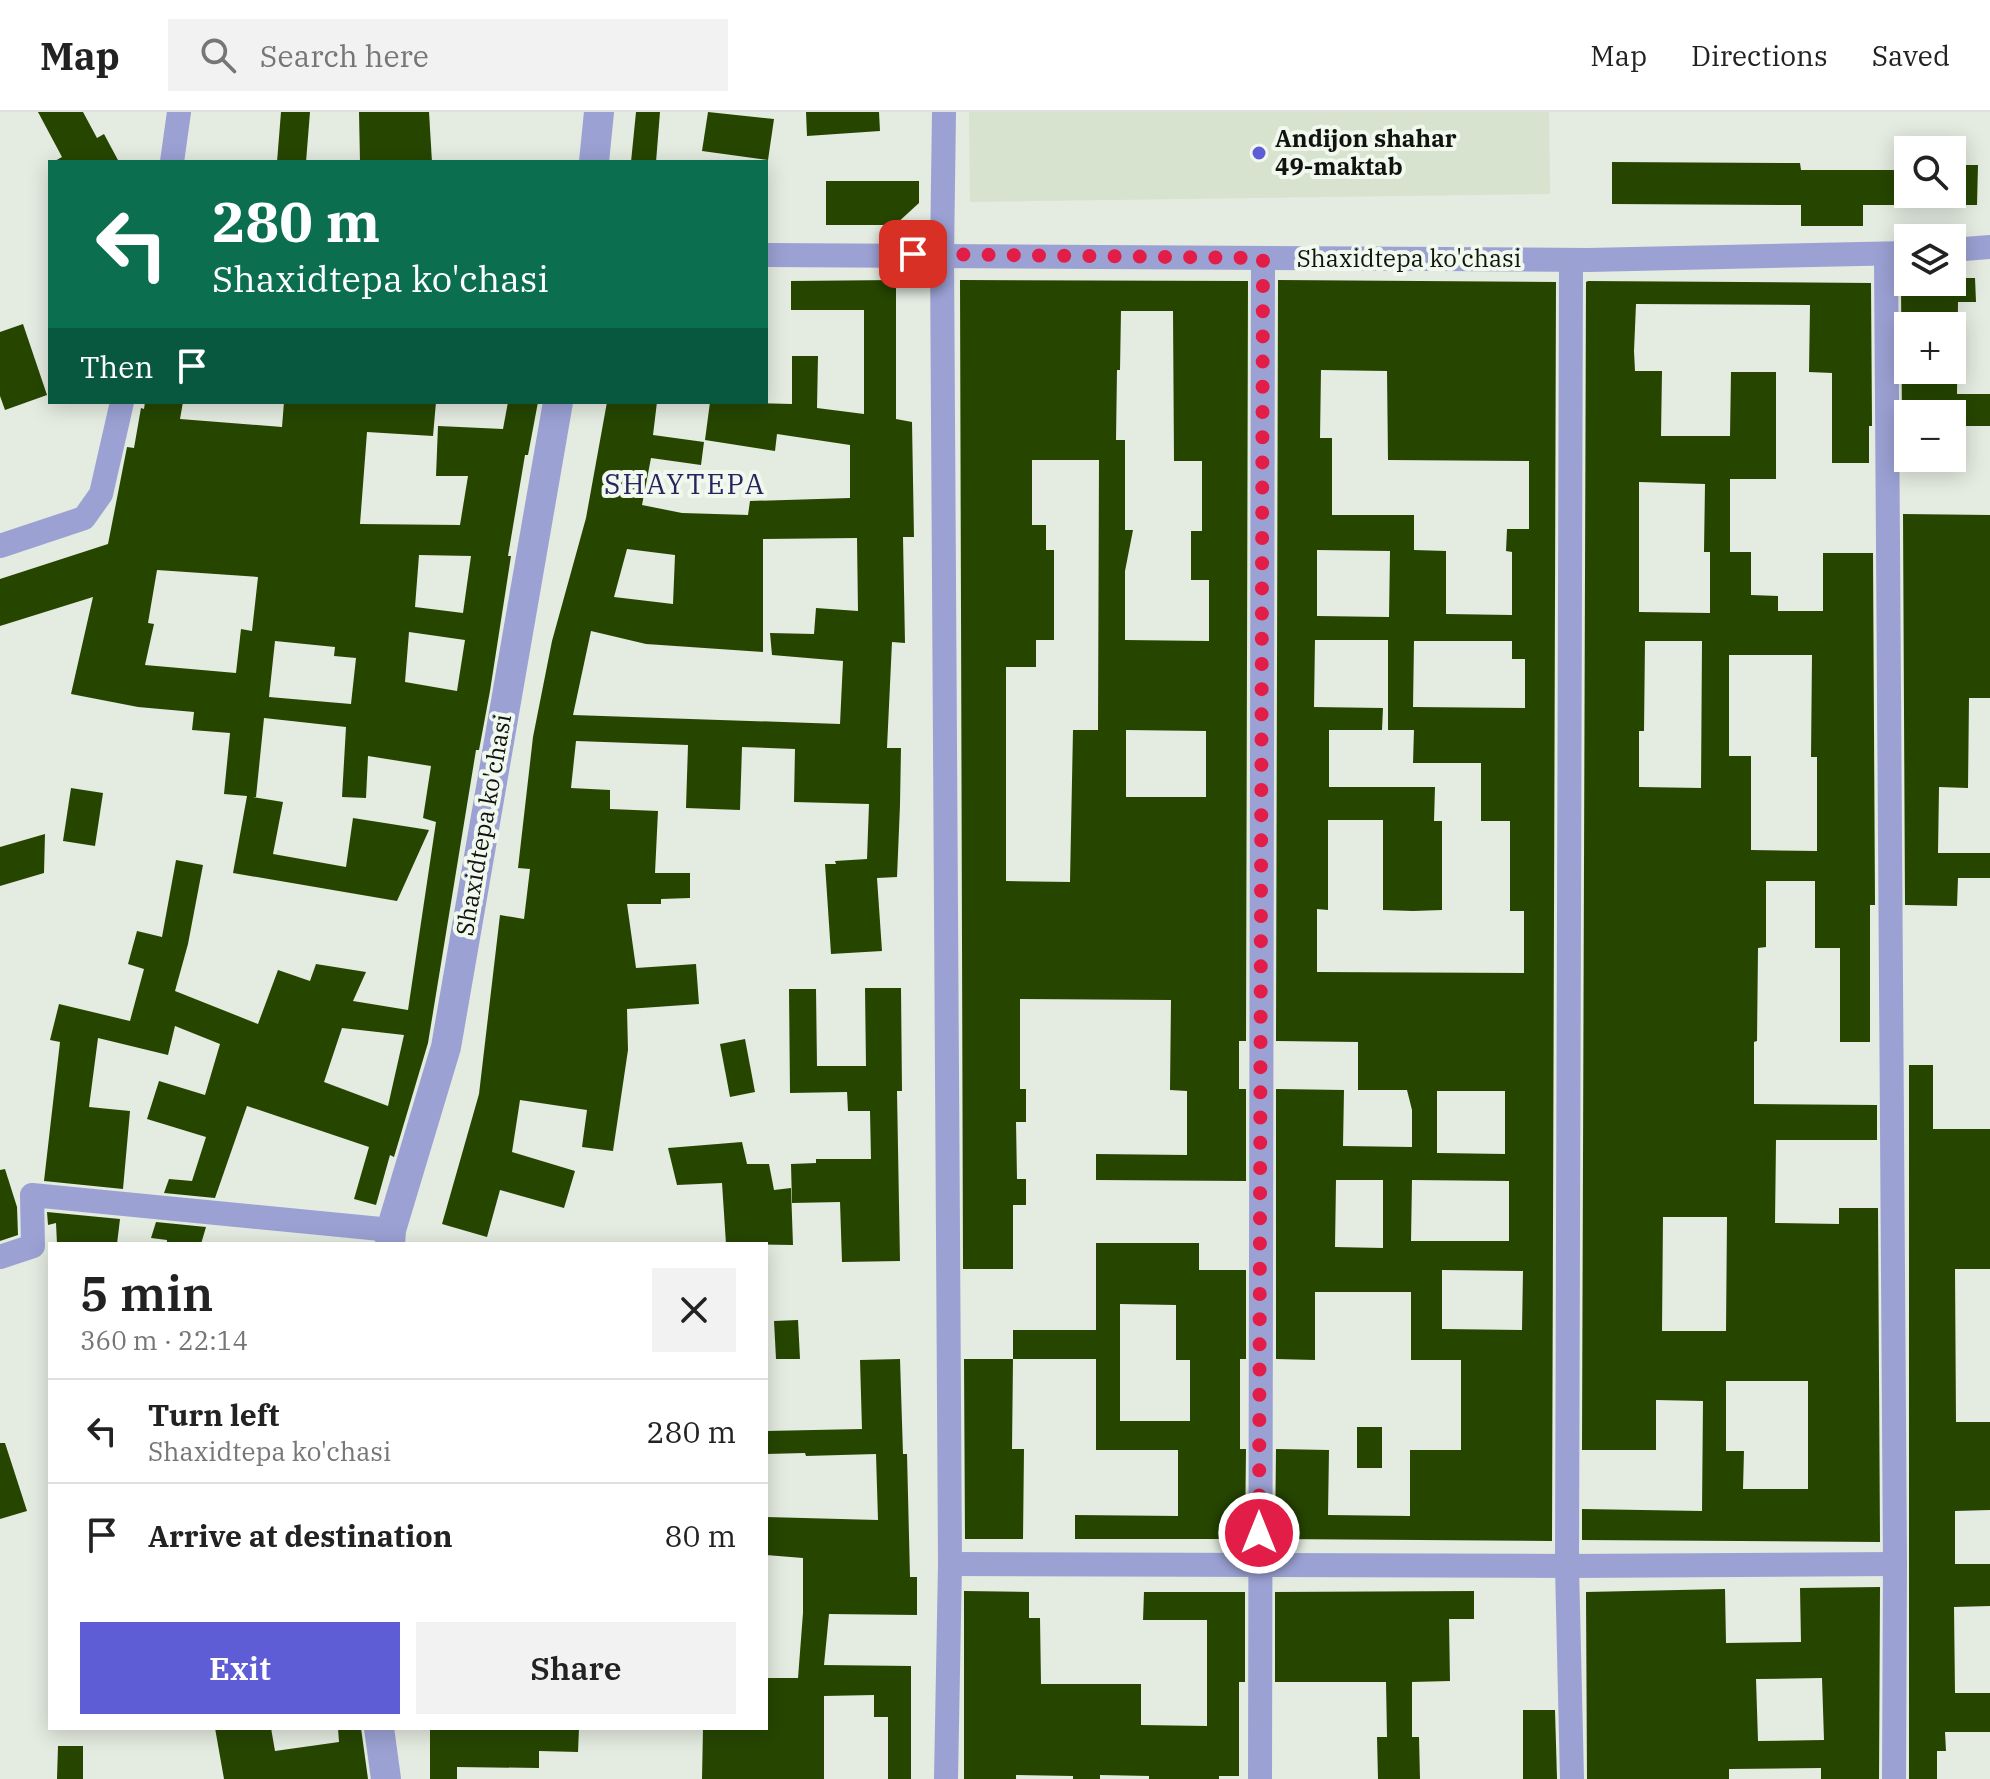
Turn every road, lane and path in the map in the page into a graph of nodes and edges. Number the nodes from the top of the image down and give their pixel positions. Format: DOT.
graph roads {
  1 [pos="179,112"];
  2 [pos="599,112"];
  3 [pos="944,112"];
  4 [pos="172,160"];
  5 [pos="594,160"];
  6 [pos="1990,247"];
  7 [pos="1966,249"];
  8 [pos="1894,253"];
  9 [pos="942,254"];
  10 [pos="768,255"];
  11 [pos="1263,258"];
  12 [pos="1571,260"];
  13 [pos="1897,296"];
  14 [pos="122,404"];
  15 [pos="558,404"];
  16 [pos="0,546"];
  17 [pos="390,1237"];
  18 [pos="0,1257"];
  19 [pos="950,1564"];
  20 [pos="1895,1564"];
  21 [pos="1259,1565"];
  22 [pos="1567,1566"];
  23 [pos="379,1730"];
  24 [pos="386,1779"];
  25 [pos="946,1779"];
  26 [pos="1260,1779"];
  27 [pos="1572,1779"];
  28 [pos="1894,1779"];
  1 -- 4 [label="street"];
  2 -- 5 [label="street"];
  3 -- 9 [label="street"];
  6 -- 7 [label="street"];
  8 -- 12 [label="street, Shaxidtepa ko'chasi"];
  9 -- 10 [label="street, Shaxidtepa ko'chasi"];
  9 -- 11 [label="street, Shaxidtepa ko'chasi"];
  9 -- 19 [label="street"];
  11 -- 12 [label="street, Shaxidtepa ko'chasi"];
  11 -- 21 [label="street"];
  12 -- 22 [label="street"];
  13 -- 20 [label="street"];
  14 -- 16 [label="street"];
  15 -- 17 [label="street, Shaxidtepa ko'chasi"];
  17 -- 18 [label="street"];
  19 -- 21 [label="street"];
  19 -- 25 [label="street"];
  20 -- 22 [label="street"];
  20 -- 28 [label="street"];
  21 -- 22 [label="street"];
  21 -- 26 [label="street"];
  22 -- 27 [label="street"];
  23 -- 24 [label="street"];
}
